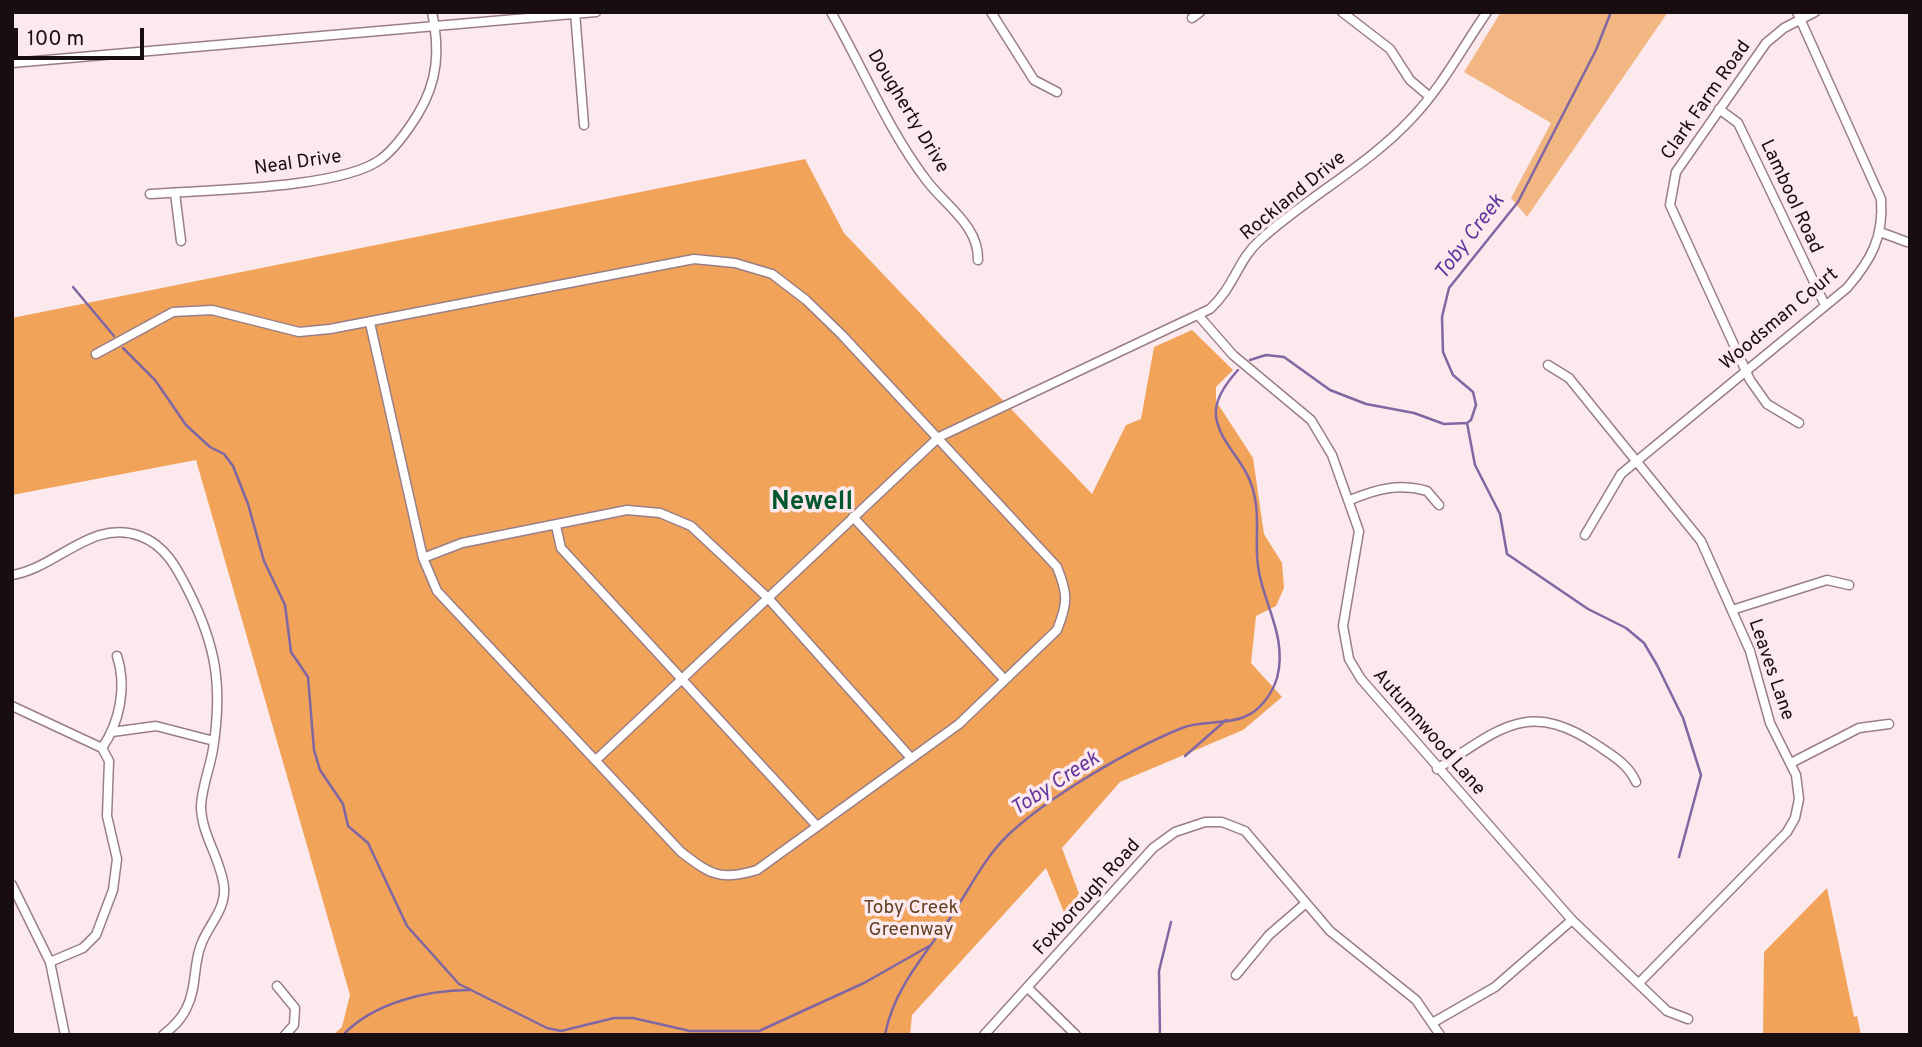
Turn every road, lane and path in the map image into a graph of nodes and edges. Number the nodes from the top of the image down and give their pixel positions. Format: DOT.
graph roads {
  1 [pos="432,12"];
  2 [pos="596,12"];
  3 [pos="831,12"];
  4 [pos="991,12"];
  5 [pos="1200,12"];
  6 [pos="1342,12"];
  7 [pos="1487,12"];
  8 [pos="1815,12"];
  9 [pos="575,13"];
  10 [pos="1798,16"];
  11 [pos="1192,18"];
  12 [pos="435,27"];
  13 [pos="12,63"];
  14 [pos="1057,92"];
  15 [pos="1430,97"];
  16 [pos="1719,109"];
  17 [pos="584,125"];
  18 [pos="175,193"];
  19 [pos="150,194"];
  20 [pos="1880,232"];
  21 [pos="181,241"];
  22 [pos="1906,242"];
  23 [pos="978,260"];
  24 [pos="1825,305"];
  25 [pos="1198,314"];
  26 [pos="370,323"];
  27 [pos="96,354"];
  28 [pos="1548,365"];
  29 [pos="1744,369"];
  30 [pos="1799,423"];
  31 [pos="939,437"];
  32 [pos="1636,460"];
  33 [pos="1350,500"];
  34 [pos="1439,505"];
  35 [pos="853,517"];
  36 [pos="555,526"];
  37 [pos="1586,535"];
  38 [pos="423,558"];
  39 [pos="12,575"];
  40 [pos="1849,584"];
  41 [pos="768,598"];
  42 [pos="1732,610"];
  43 [pos="117,656"];
  44 [pos="681,680"];
  45 [pos="1005,680"];
  46 [pos="12,706"];
  47 [pos="1889,724"];
  48 [pos="113,732"];
  49 [pos="214,741"];
  50 [pos="102,748"];
  51 [pos="911,758"];
  52 [pos="596,760"];
  53 [pos="1791,763"];
  54 [pos="1437,769"];
  55 [pos="1636,782"];
  56 [pos="817,826"];
  57 [pos="12,885"];
  58 [pos="1306,903"];
  59 [pos="1572,920"];
  60 [pos="50,962"];
  61 [pos="1236,975"];
  62 [pos="1639,983"];
  63 [pos="277,986"];
  64 [pos="1028,988"];
  65 [pos="1688,1019"];
  66 [pos="1434,1022"];
  67 [pos="65,1035"];
  68 [pos="163,1035"];
  69 [pos="285,1035"];
  70 [pos="984,1035"];
  71 [pos="1076,1035"];
  72 [pos="1440,1035"];
  1 -- 12 [label="street, Neal Drive"];
  2 -- 9 [label="street"];
  3 -- 23 [label="street, Dougherty Drive"];
  4 -- 14 [label="street"];
  5 -- 11 [label="street"];
  6 -- 15 [label="street"];
  7 -- 15 [label="street, Rockland Drive"];
  8 -- 10 [label="street, Clark Farm Road"];
  9 -- 12 [label="street"];
  9 -- 17 [label="street"];
  10 -- 16 [label="street, Clark Farm Road"];
  10 -- 20 [label="street, Woodsman Court"];
  12 -- 13 [label="street"];
  12 -- 18 [label="street, Neal Drive"];
  15 -- 25 [label="street, Rockland Drive"];
  16 -- 24 [label="street, Lambool Road"];
  16 -- 29 [label="street, Clark Farm Road"];
  18 -- 19 [label="street, Neal Drive"];
  18 -- 21 [label="street"];
  20 -- 22 [label="street"];
  20 -- 24 [label="street, Woodsman Court"];
  24 -- 29 [label="street, Woodsman Court"];
  25 -- 31 [label="street, Rockland Drive"];
  25 -- 33 [label="street, Autumnwood Lane"];
  26 -- 27 [label="street"];
  26 -- 31 [label="street"];
  26 -- 38 [label="street"];
  28 -- 32 [label="street, Leaves Lane"];
  29 -- 30 [label="street, Clark Farm Road"];
  29 -- 32 [label="street, Woodsman Court"];
  31 -- 35 [label="street, Rockland Drive"];
  31 -- 45 [label="street"];
  32 -- 37 [label="street, Woodsman Court"];
  32 -- 42 [label="street, Leaves Lane"];
  33 -- 34 [label="street"];
  33 -- 54 [label="street, Autumnwood Lane"];
  35 -- 41 [label="street, Rockland Drive"];
  35 -- 45 [label="street"];
  36 -- 38 [label="street"];
  36 -- 41 [label="street"];
  36 -- 44 [label="street"];
  38 -- 52 [label="street"];
  39 -- 49 [label="street"];
  40 -- 42 [label="street"];
  41 -- 44 [label="street, Rockland Drive"];
  41 -- 51 [label="street"];
  42 -- 53 [label="street, Leaves Lane"];
  43 -- 48 [label="street"];
  44 -- 52 [label="street, Rockland Drive"];
  44 -- 56 [label="street"];
  45 -- 51 [label="street"];
  46 -- 50 [label="street"];
  47 -- 53 [label="street"];
  48 -- 49 [label="street"];
  48 -- 50 [label="street"];
  49 -- 68 [label="street"];
  50 -- 60 [label="street"];
  51 -- 56 [label="street"];
  52 -- 56 [label="street"];
  53 -- 62 [label="street, Leaves Lane"];
  54 -- 55 [label="street"];
  54 -- 59 [label="street, Autumnwood Lane"];
  57 -- 60 [label="street"];
  58 -- 61 [label="street"];
  58 -- 64 [label="street, Foxborough Road"];
  58 -- 66 [label="street, Foxborough Road"];
  59 -- 62 [label="street, Autumnwood Lane"];
  59 -- 66 [label="street"];
  60 -- 67 [label="street"];
  62 -- 65 [label="street, Autumnwood Lane"];
  63 -- 69 [label="street"];
  64 -- 70 [label="street, Foxborough Road"];
  64 -- 71 [label="street"];
  66 -- 72 [label="street, Foxborough Road"];
}
